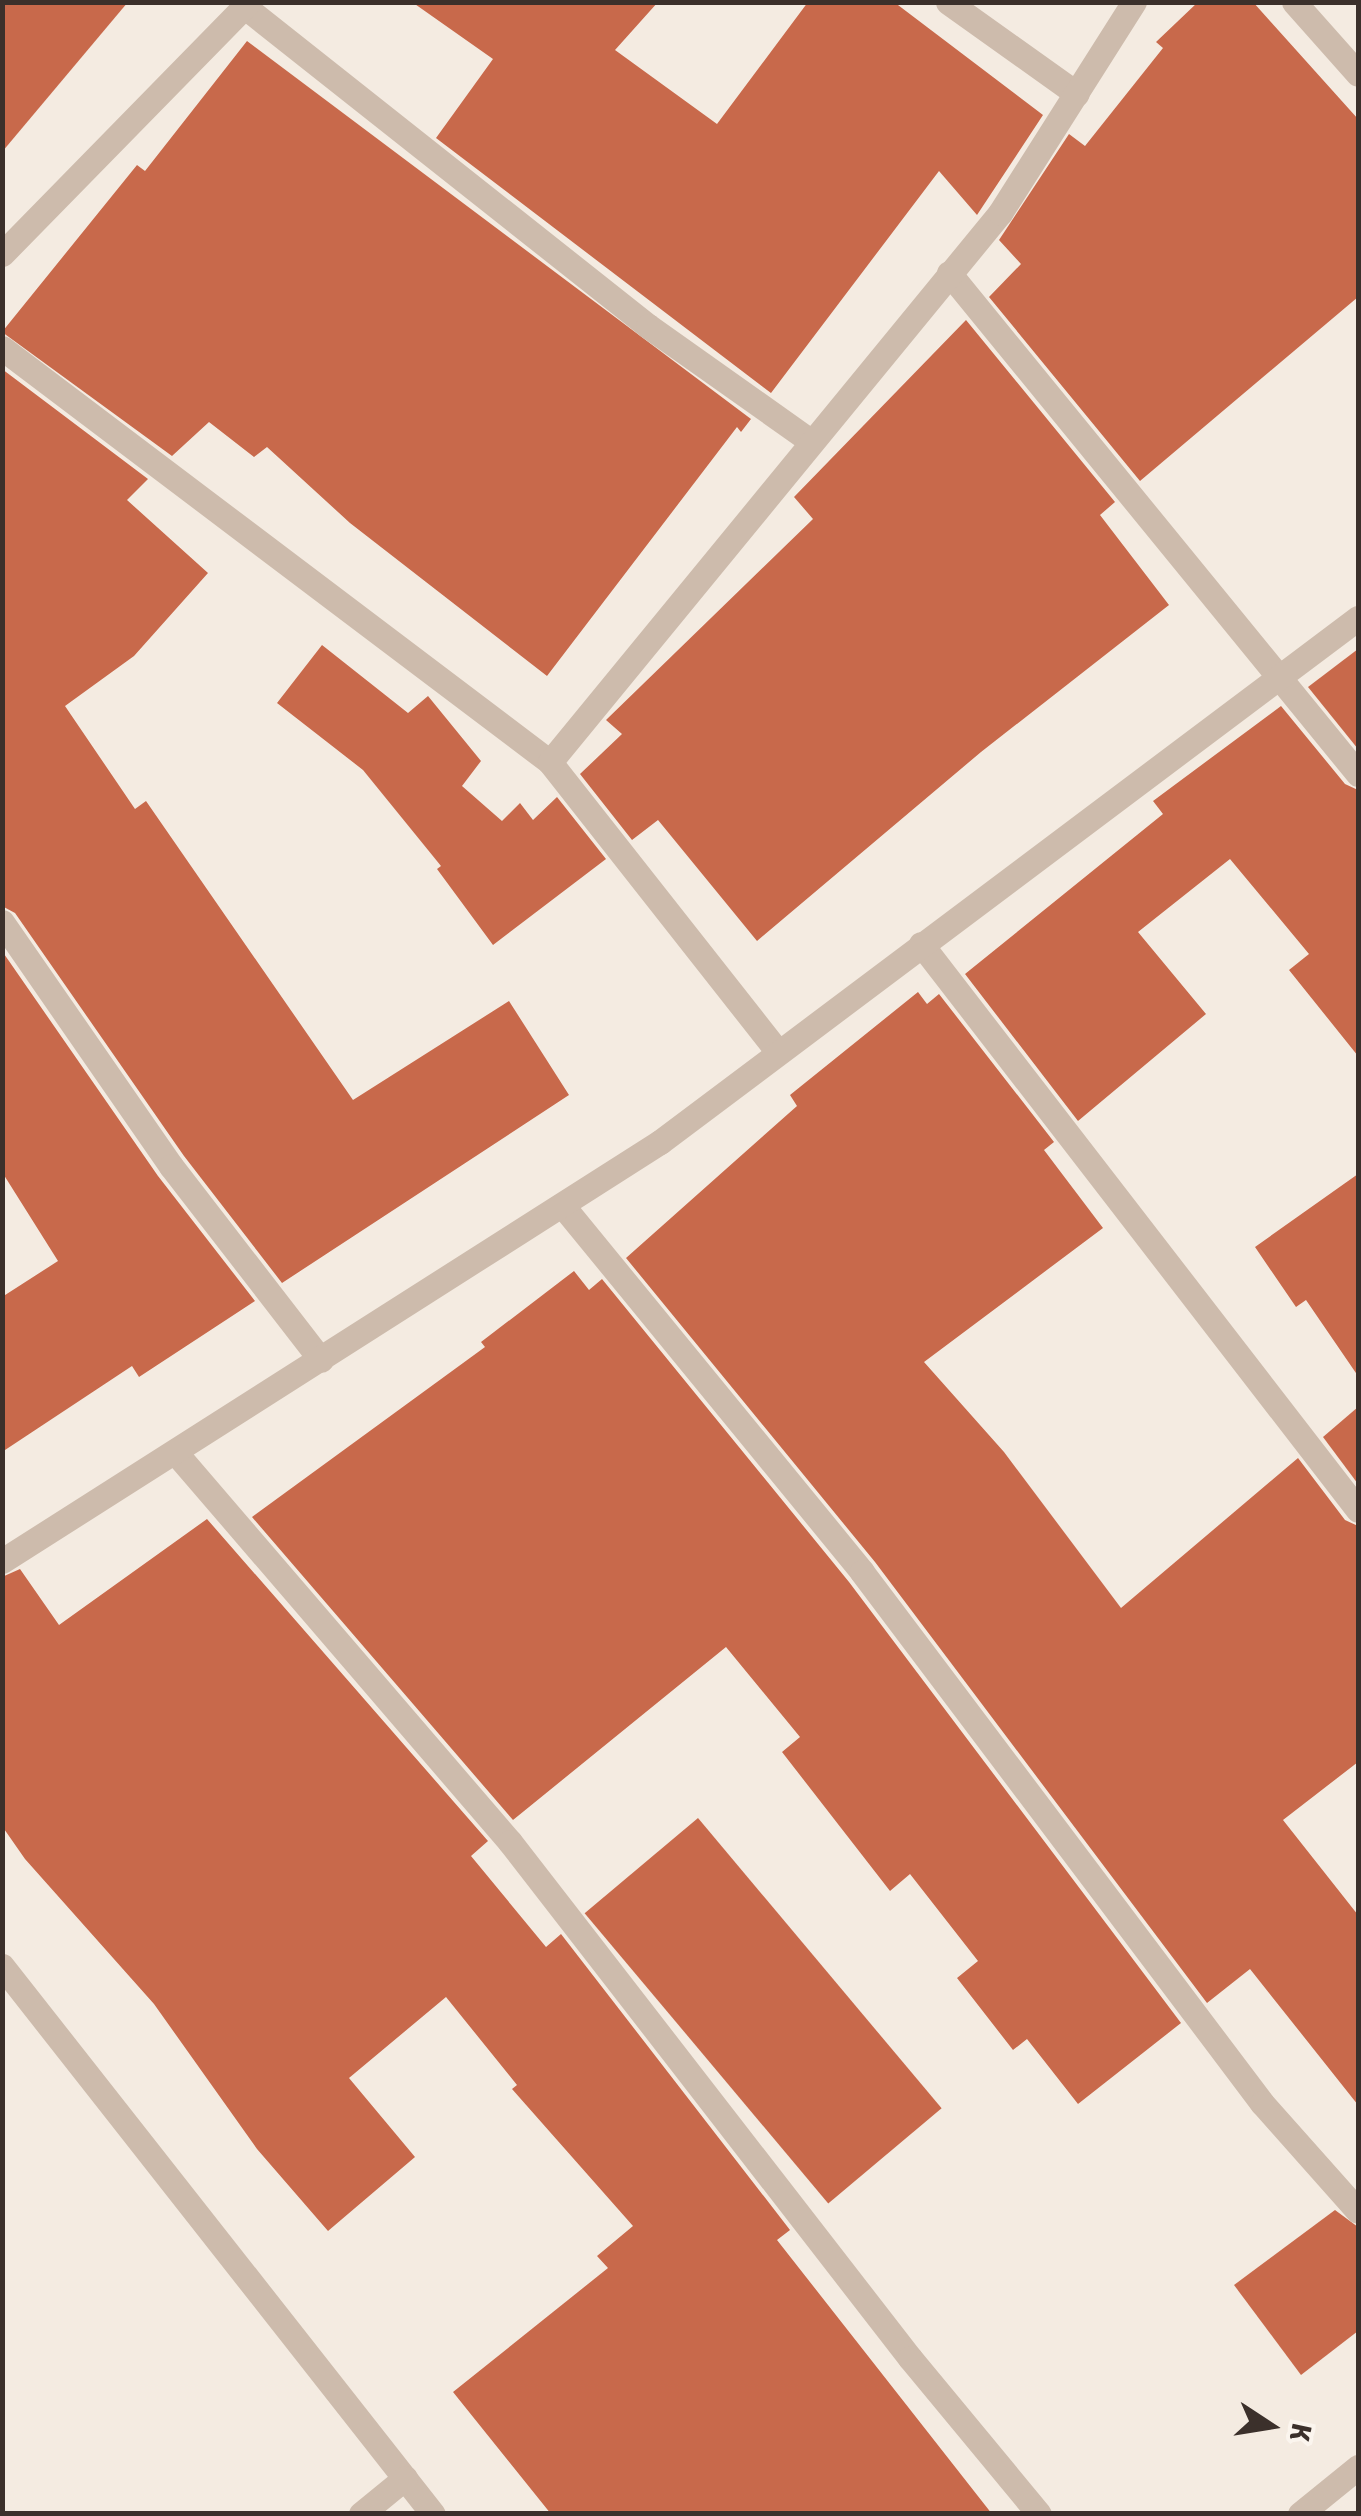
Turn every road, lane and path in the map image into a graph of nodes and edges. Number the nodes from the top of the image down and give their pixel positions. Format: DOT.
graph roads {
  1 [pos="948,2"];
  2 [pos="1134,2"];
  3 [pos="1294,2"];
  4 [pos="247,5"];
  5 [pos="1358,74"];
  6 [pos="1076,94"];
  7 [pos="2,254"];
  8 [pos="949,273"];
  9 [pos="2,348"];
  10 [pos="809,440"];
  11 [pos="1358,618"];
  12 [pos="1279,676"];
  13 [pos="550,762"];
  14 [pos="1358,774"];
  15 [pos="2,922"];
  16 [pos="920,944"];
  17 [pos="778,1052"];
  18 [pos="562,1204"];
  19 [pos="322,1360"];
  20 [pos="176,1452"];
  21 [pos="1358,1510"];
  22 [pos="2,1561"];
  23 [pos="2,1966"];
  24 [pos="1358,2211"];
  25 [pos="1358,2467"];
  26 [pos="406,2478"];
  27 [pos="362,2514"];
  28 [pos="433,2514"];
  29 [pos="1039,2514"];
  30 [pos="1300,2514"];
  1 -- 6 [label="street"];
  2 -- 6 [label="street"];
  3 -- 5 [label="street"];
  4 -- 7 [label="street"];
  4 -- 10 [label="street"];
  6 -- 8 [label="street"];
  8 -- 10 [label="street"];
  8 -- 12 [label="street"];
  9 -- 13 [label="street"];
  10 -- 13 [label="street"];
  11 -- 12 [label="street"];
  12 -- 14 [label="street"];
  12 -- 16 [label="street"];
  13 -- 17 [label="street"];
  15 -- 19 [label="street"];
  16 -- 17 [label="street"];
  16 -- 21 [label="street"];
  17 -- 18 [label="street"];
  18 -- 19 [label="street"];
  18 -- 24 [label="street"];
  19 -- 20 [label="street"];
  20 -- 22 [label="street"];
  20 -- 29 [label="street"];
  23 -- 26 [label="street"];
  25 -- 30 [label="street"];
  26 -- 27 [label="street"];
  26 -- 28 [label="street"];
}
